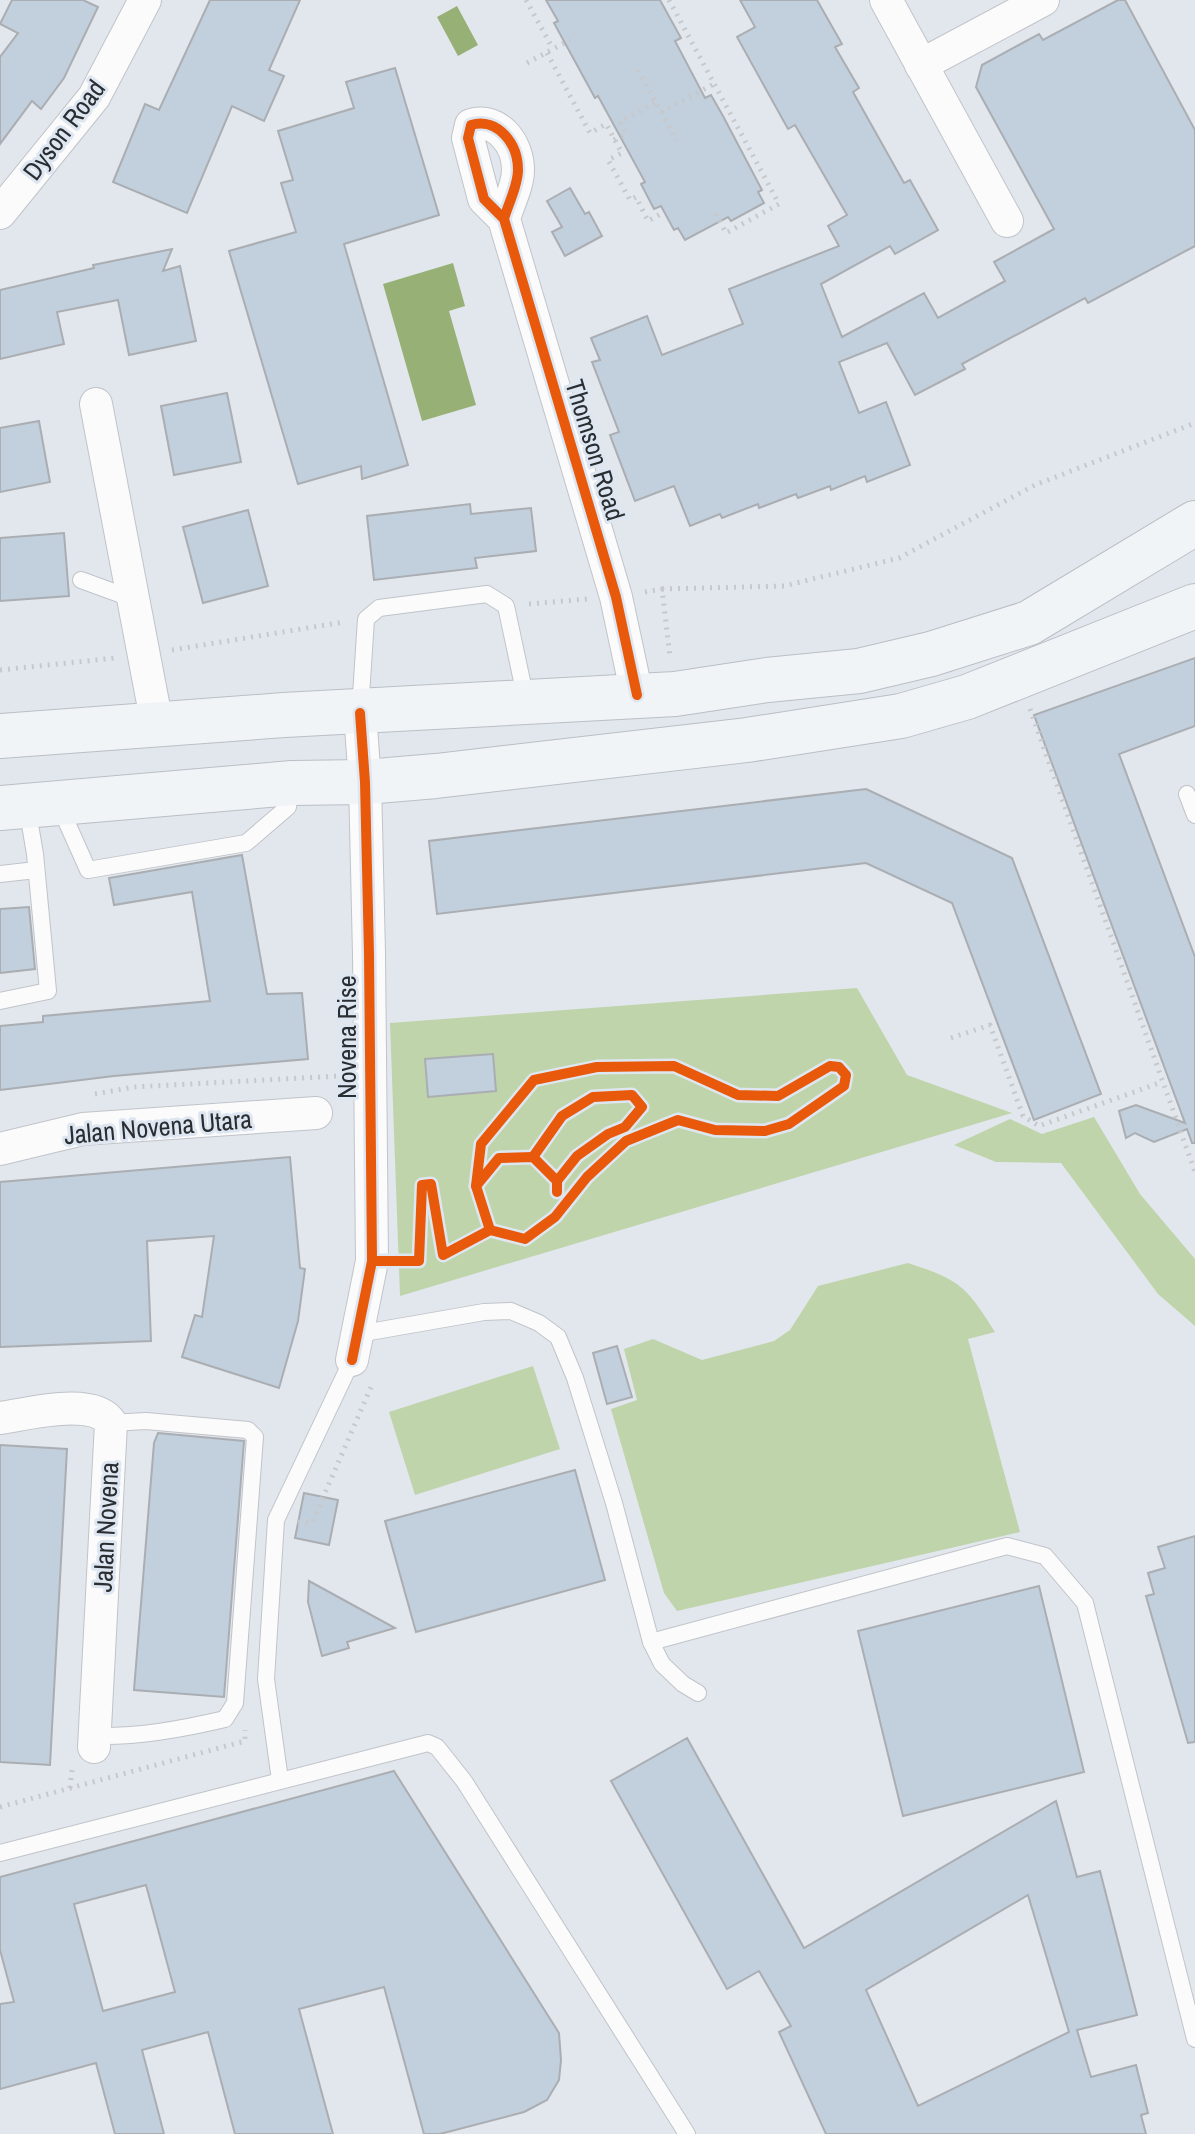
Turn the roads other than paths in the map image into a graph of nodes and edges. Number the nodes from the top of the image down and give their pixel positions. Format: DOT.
graph roads {
  1 [pos="145,0"];
  2 [pos="886,0"];
  3 [pos="1043,0"];
  4 [pos="921,65"];
  5 [pos="0,213"];
  6 [pos="504,219"];
  7 [pos="1007,221"];
  8 [pos="96,404"];
  9 [pos="1195,523"];
  10 [pos="81,580"];
  11 [pos="1085,588"];
  12 [pos="133,599"];
  13 [pos="1188,610"];
  14 [pos="637,695"];
  15 [pos="527,701"];
  16 [pos="360,713"];
  17 [pos="284,715"];
  18 [pos="157,724"];
  19 [pos="0,736"];
  20 [pos="365,782"];
  21 [pos="292,783"];
  22 [pos="1187,794"];
  23 [pos="29,806"];
  24 [pos="1195,815"];
  25 [pos="36,870"];
  26 [pos="0,874"];
  27 [pos="0,1001"];
  28 [pos="316,1113"];
  29 [pos="0,1149"];
  30 [pos="361,1359"];
  31 [pos="0,1418"];
  32 [pos="111,1423"];
  33 [pos="651,1642"];
  34 [pos="698,1693"];
  35 [pos="94,1742"];
  36 [pos="280,1780"];
  37 [pos="0,1853"];
  38 [pos="1195,2039"];
  39 [pos="687,2134"];
  1 -- 5 [label="street, Dyson Road"];
  2 -- 4 [label="street"];
  3 -- 4 [label="street"];
  4 -- 7 [label="street"];
  6 -- 14 [label="street, Thomson Road"];
  8 -- 12 [label="street"];
  9 -- 11 [label="main road"];
  10 -- 12 [label="lane"];
  11 -- 13 [label="main road"];
  11 -- 14 [label="main road"];
  12 -- 18 [label="street"];
  13 -- 20 [label="main road"];
  14 -- 15 [label="main road"];
  15 -- 16 [label="main road"];
  15 -- 16 [label="lane"];
  16 -- 17 [label="main road"];
  16 -- 20 [label="street, Novena Rise"];
  17 -- 18 [label="main road"];
  17 -- 21 [label="main road"];
  18 -- 19 [label="main road"];
  20 -- 21 [label="main road"];
  20 -- 30 [label="street, Novena Rise"];
  21 -- 23 [label="main road"];
  21 -- 23 [label="lane"];
  22 -- 24 [label="lane"];
  23 -- 25 [label="lane"];
  25 -- 26 [label="lane"];
  25 -- 27 [label="lane"];
  28 -- 29 [label="street, Jalan Novena Utara"];
  30 -- 33 [label="lane"];
  30 -- 36 [label="lane"];
  31 -- 32 [label="street, Jalan Novena"];
  32 -- 35 [label="street, Jalan Novena"];
  32 -- 35 [label="lane"];
  33 -- 34 [label="lane"];
  33 -- 38 [label="lane"];
  36 -- 37 [label="lane"];
  36 -- 39 [label="lane"];
}
